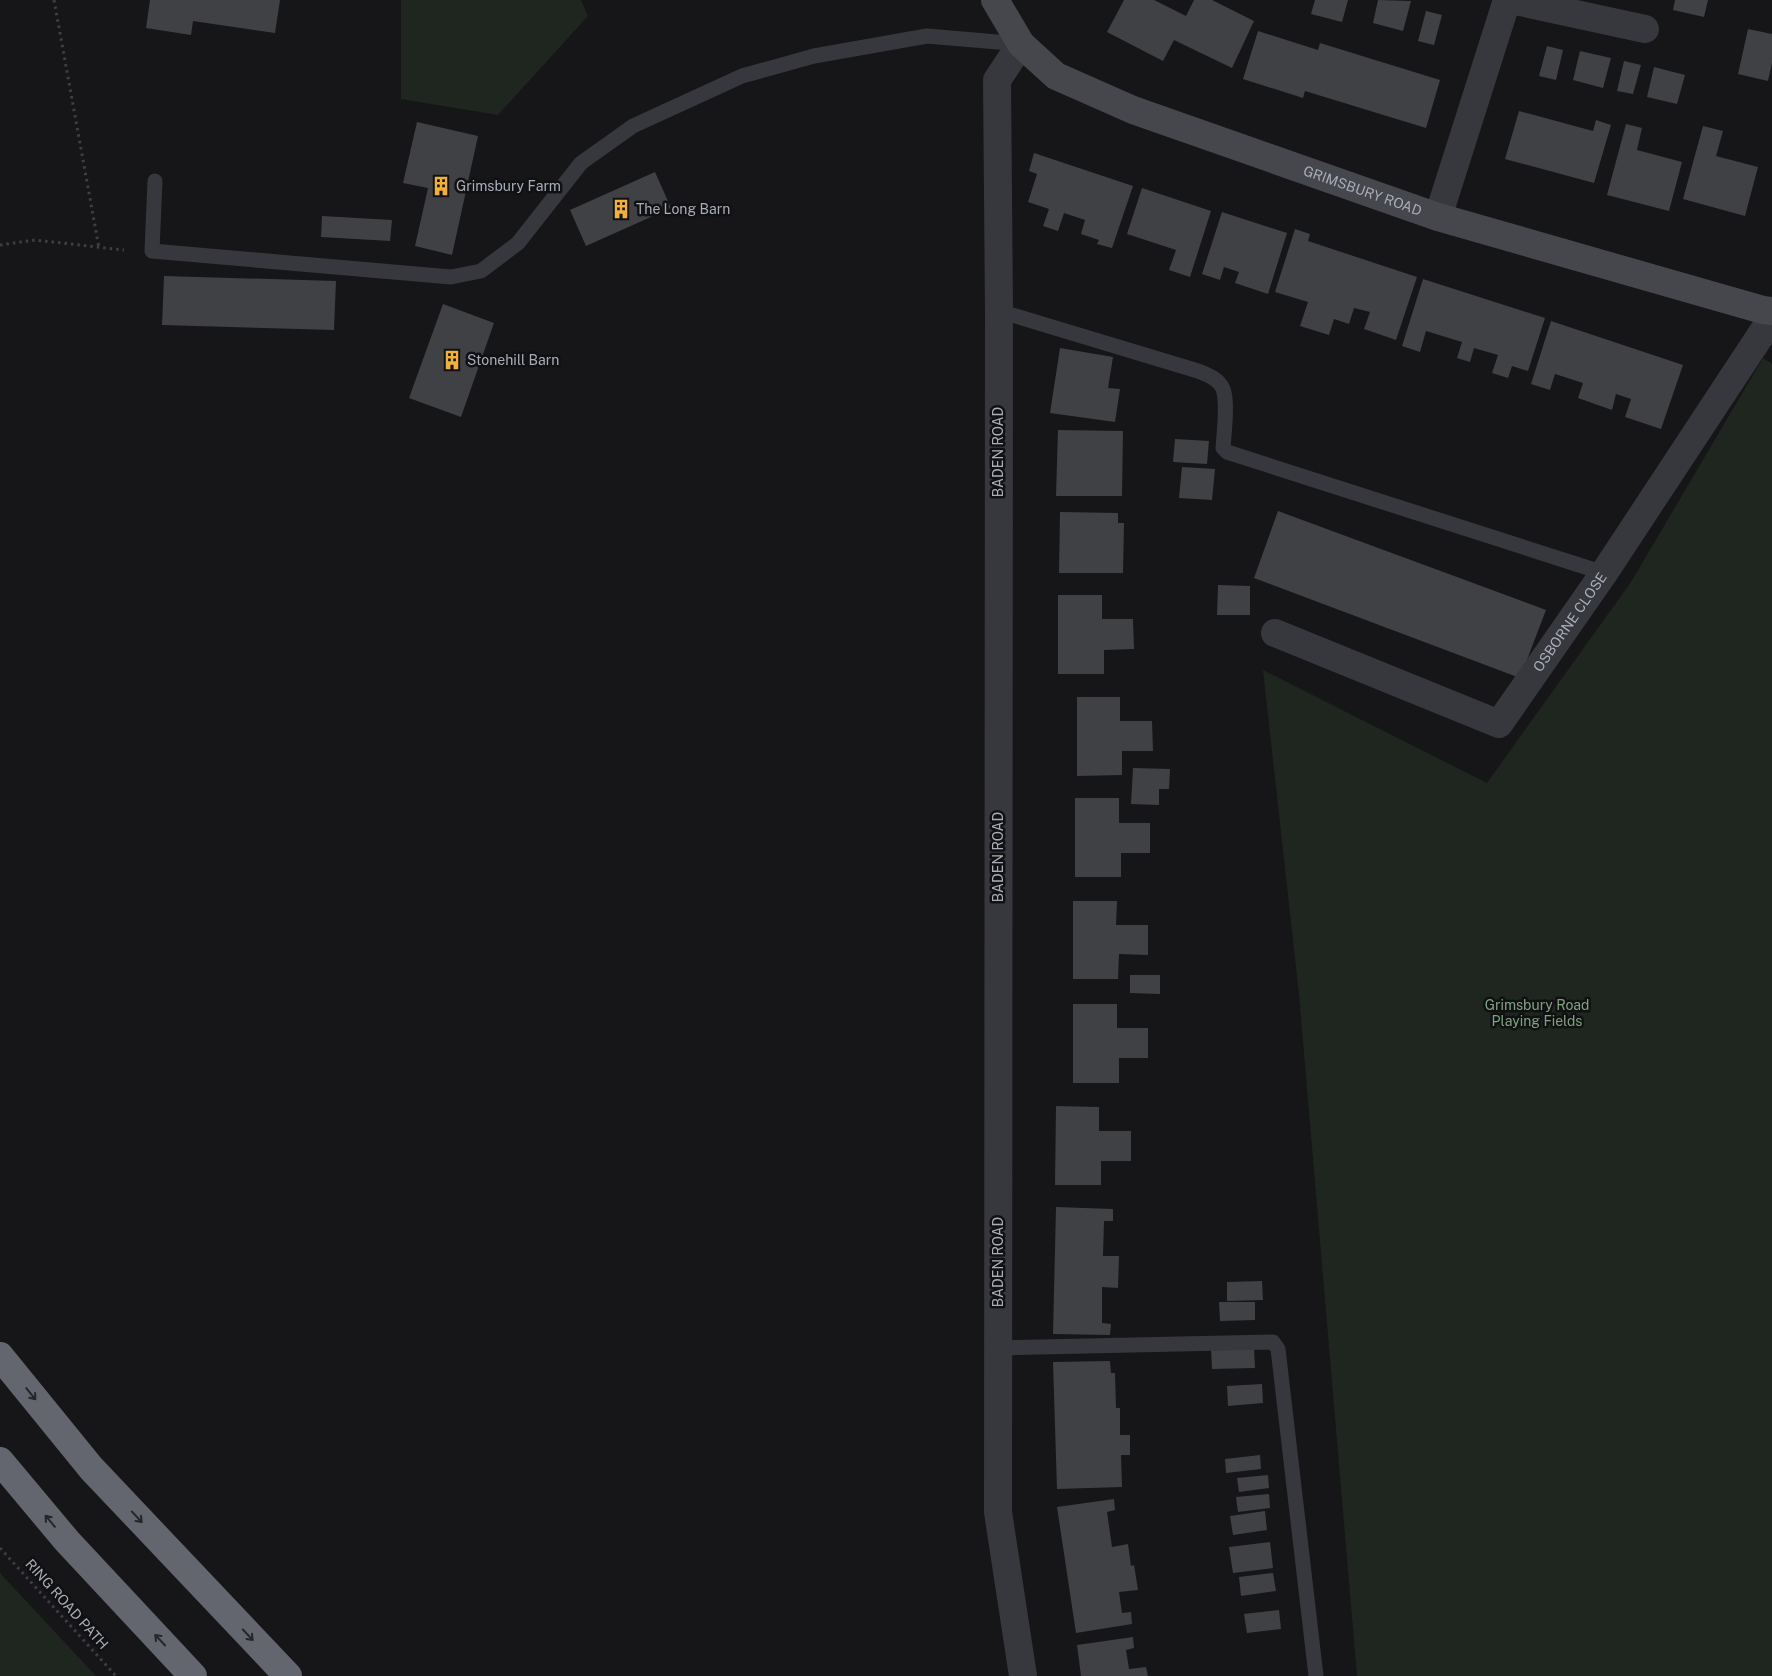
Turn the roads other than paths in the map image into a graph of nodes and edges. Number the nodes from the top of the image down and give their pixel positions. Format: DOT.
graph roads {
  1 [pos="995,0"];
  2 [pos="1506,0"];
  3 [pos="1511,0"];
  4 [pos="1645,28"];
  5 [pos="1021,44"];
  6 [pos="155,182"];
  7 [pos="1438,216"];
  8 [pos="998,311"];
  9 [pos="1772,311"];
  10 [pos="1772,318"];
  11 [pos="1604,573"];
  12 [pos="1275,633"];
  13 [pos="998,1348"];
  14 [pos="0,1356"];
  15 [pos="0,1461"];
  16 [pos="193,1676"];
  17 [pos="288,1676"];
  18 [pos="1023,1676"];
  19 [pos="1316,1676"];
  1 -- 5 [label="street, GRIMSBURY ROAD"];
  2 -- 7 [label="street"];
  3 -- 4 [label="street"];
  5 -- 6 [label="lane"];
  5 -- 7 [label="street, GRIMSBURY ROAD"];
  5 -- 8 [label="street, BADEN ROAD"];
  7 -- 9 [label="street, GRIMSBURY ROAD"];
  8 -- 11 [label="lane"];
  8 -- 13 [label="street, BADEN ROAD"];
  10 -- 11 [label="street, OSBORNE CLOSE"];
  11 -- 12 [label="street, OSBORNE CLOSE"];
  13 -- 18 [label="street, BADEN ROAD"];
  13 -- 19 [label="lane"];
  14 -- 17 [label="highway, one-way"];
  16 -- 15 [label="highway, one-way"];
}
